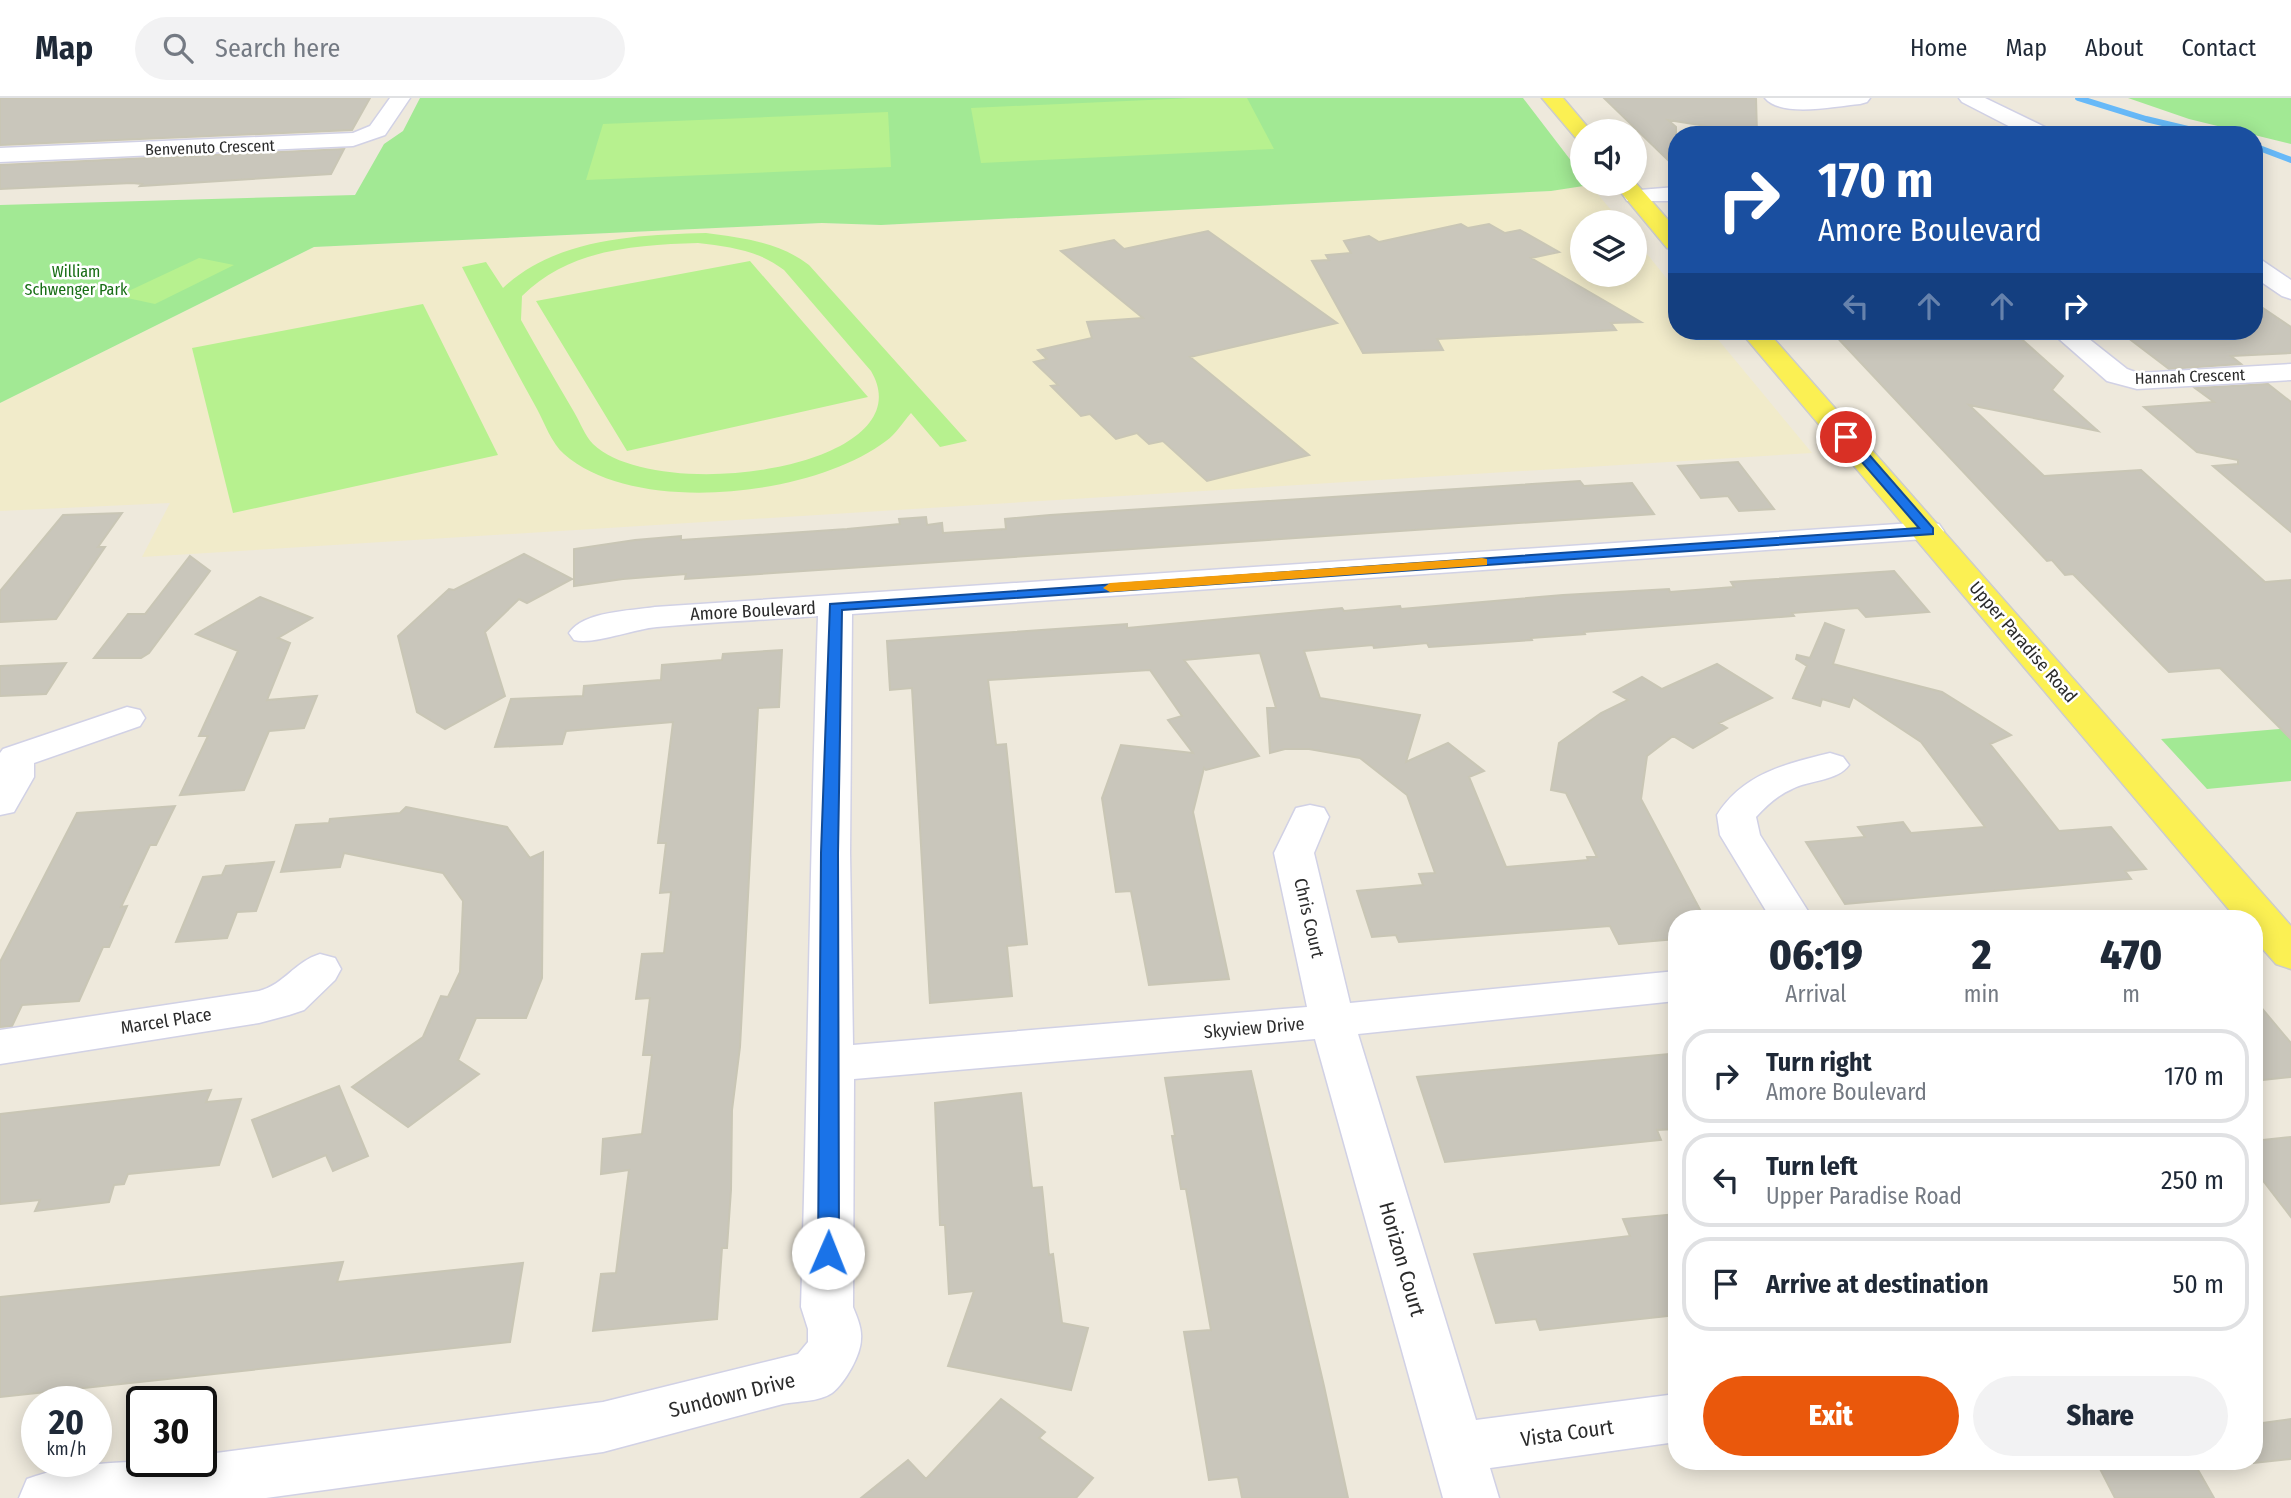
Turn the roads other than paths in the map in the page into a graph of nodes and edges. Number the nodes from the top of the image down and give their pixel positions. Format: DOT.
graph roads {
  1 [pos="400,98"];
  2 [pos="1552,98"];
  3 [pos="1775,98"];
  4 [pos="1860,98"];
  5 [pos="1969,98"];
  6 [pos="1570,119"];
  7 [pos="2025,126"];
  8 [pos="0,156"];
  9 [pos="1647,191"];
  10 [pos="1668,193"];
  11 [pos="1635,196"];
  12 [pos="1668,234"];
  13 [pos="2263,272"];
  14 [pos="2291,291"];
  15 [pos="1762,340"];
  16 [pos="2074,340"];
  17 [pos="2291,372"];
  18 [pos="1928,531"];
  19 [pos="835,607"];
  20 [pos="586,633"];
  21 [pos="127,718"];
  22 [pos="8,752"];
  23 [pos="1829,765"];
  24 [pos="0,803"];
  25 [pos="1310,817"];
  26 [pos="1787,910"];
  27 [pos="2246,910"];
  28 [pos="320,969"];
  29 [pos="1668,987"];
  30 [pos="1332,1021"];
  31 [pos="0,1047"];
  32 [pos="831,1064"];
  33 [pos="1668,1420"];
  34 [pos="1464,1473"];
  35 [pos="47,1498"];
  1 -- 8 [label="street, Benvenuto Crescent"];
  2 -- 6 [label="main road"];
  3 -- 4 [label="street"];
  5 -- 7 [label="street"];
  9 -- 10 [label="street"];
  11 -- 12 [label="main road"];
  13 -- 14 [label="street"];
  15 -- 18 [label="main road, Upper Paradise Road"];
  16 -- 17 [label="street, Hannah Crescent"];
  18 -- 19 [label="street, Amore Boulevard"];
  18 -- 27 [label="main road, Upper Paradise Road"];
  19 -- 20 [label="street, Amore Boulevard"];
  19 -- 32 [label="street, Sundown Drive"];
  21 -- 22 [label="street"];
  22 -- 24 [label="street"];
  23 -- 26 [label="street"];
  25 -- 30 [label="street, Chris Court"];
  28 -- 31 [label="street, Marcel Place"];
  29 -- 30 [label="street, Skyview Drive"];
  30 -- 32 [label="street, Skyview Drive"];
  30 -- 34 [label="street, Horizon Court"];
  32 -- 35 [label="street, Sundown Drive"];
  33 -- 34 [label="street, Vista Court"];
}
